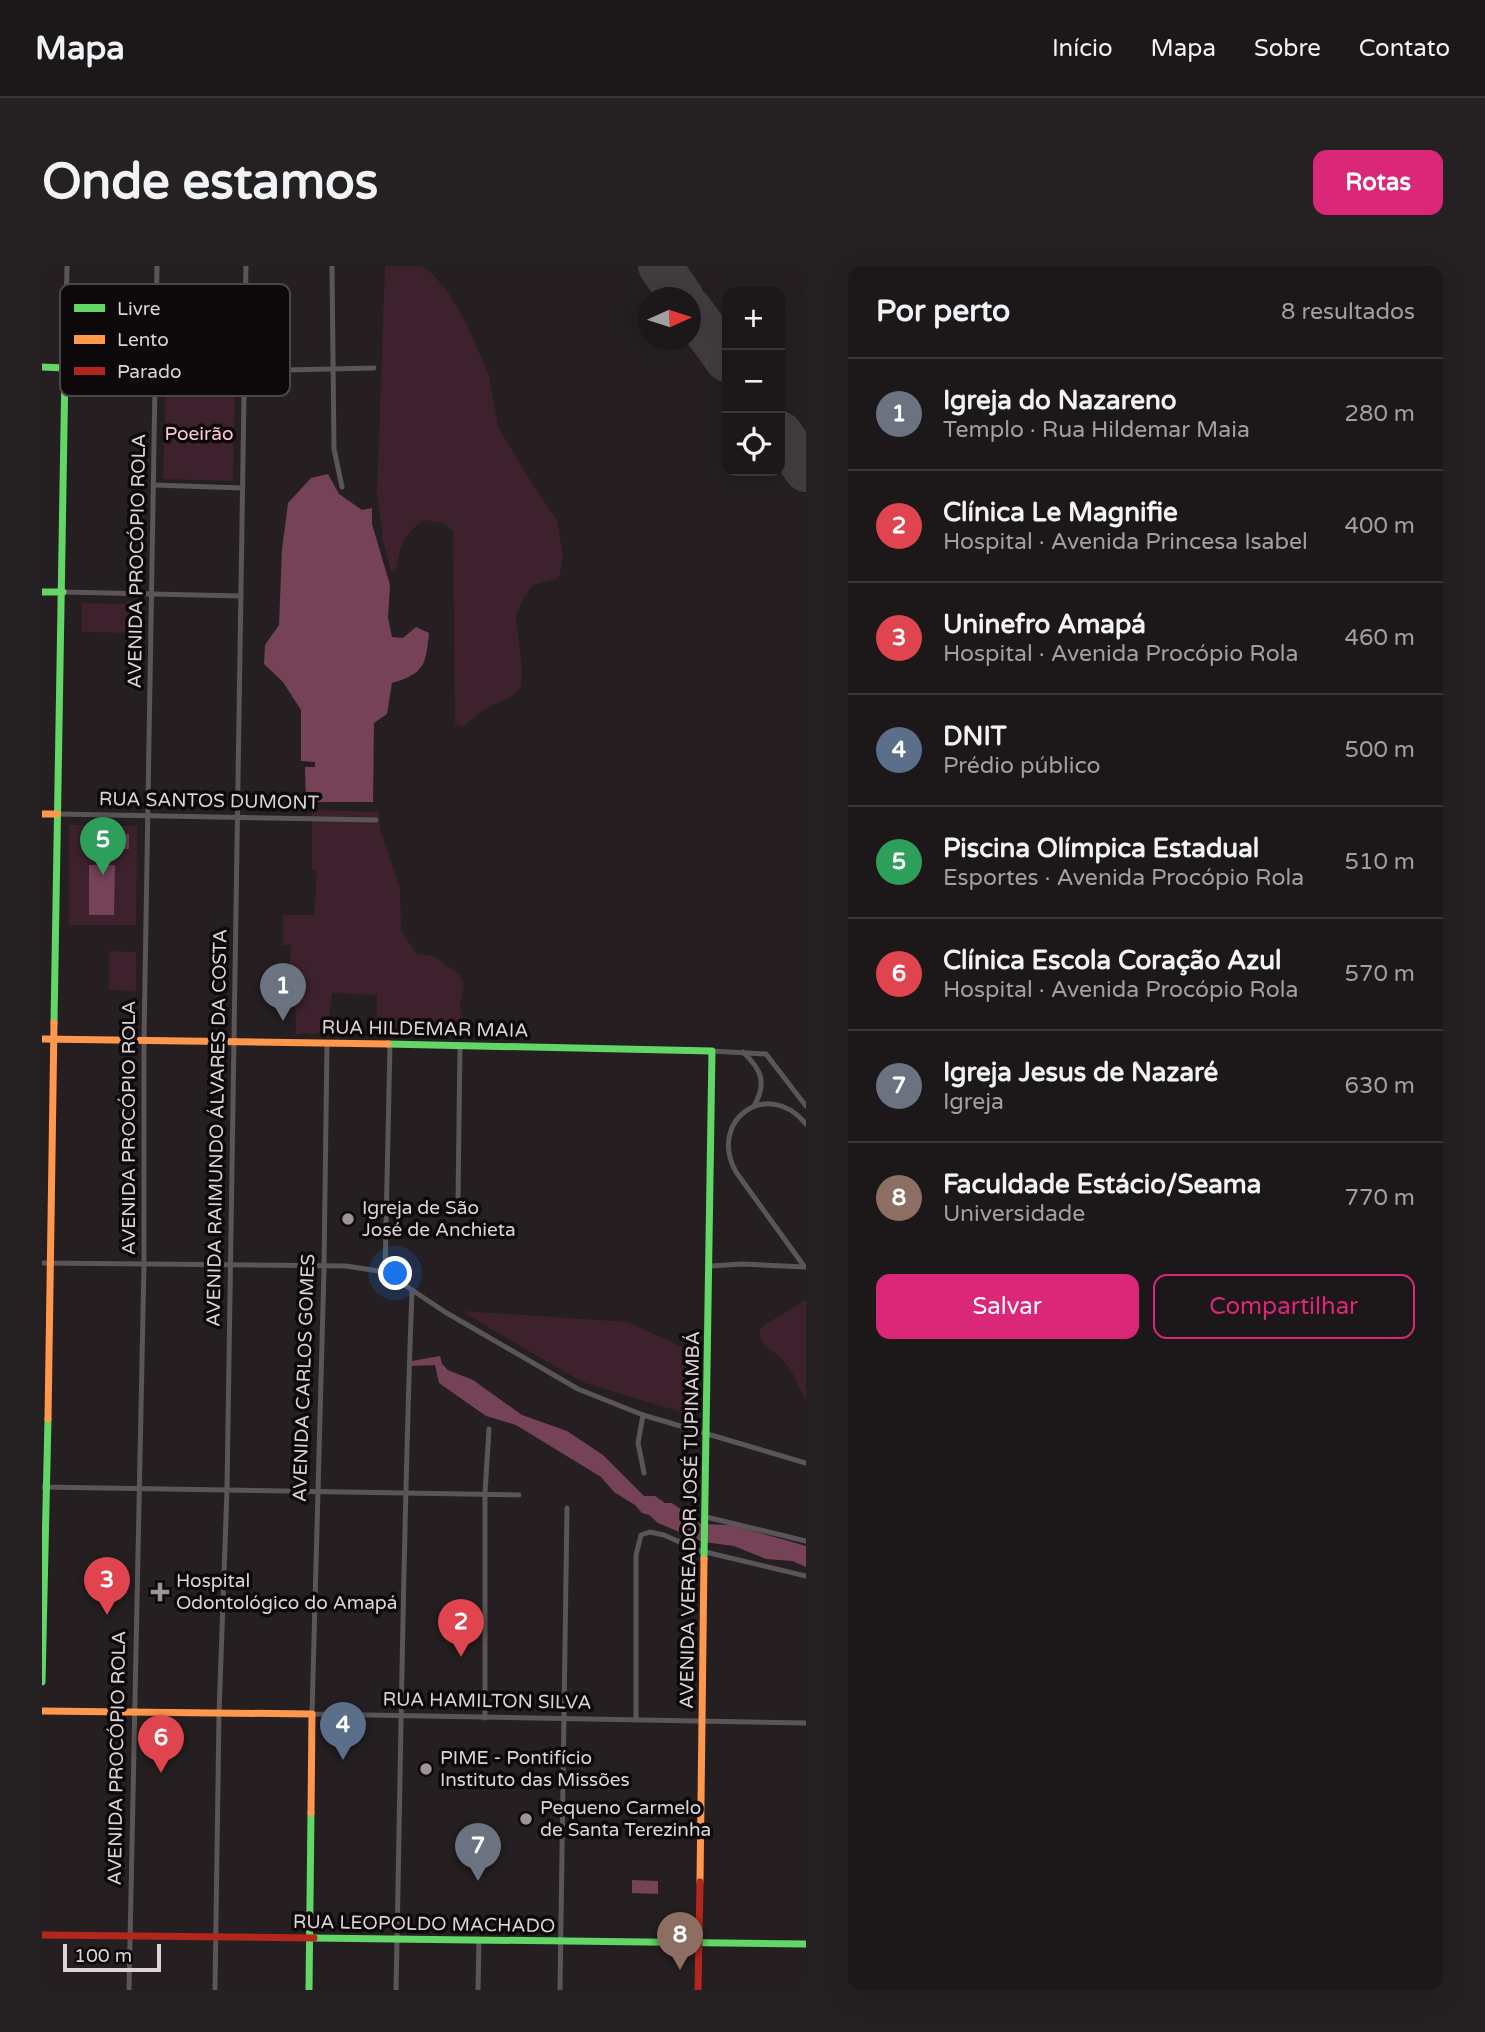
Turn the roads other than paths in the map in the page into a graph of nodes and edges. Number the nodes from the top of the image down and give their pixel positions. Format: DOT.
graph roads {
  1 [pos="68,266"];
  2 [pos="157,266"];
  3 [pos="246,266"];
  4 [pos="332,267"];
  5 [pos="67,284"];
  6 [pos="156,284"];
  7 [pos="245,284"];
  8 [pos="42,367"];
  9 [pos="60,368"];
  10 [pos="374,368"];
  11 [pos="334,369"];
  12 [pos="290,370"];
  13 [pos="65,396"];
  14 [pos="154,396"];
  15 [pos="243,396"];
  16 [pos="155,485"];
  17 [pos="342,487"];
  18 [pos="243,488"];
  19 [pos="42,592"];
  20 [pos="63,592"];
  21 [pos="152,594"];
  22 [pos="241,596"];
  23 [pos="42,814"];
  24 [pos="57,814"];
  25 [pos="149,815"];
  26 [pos="238,816"];
  27 [pos="376,820"];
  28 [pos="42,1039"];
  29 [pos="54,1039"];
  30 [pos="144,1040"];
  31 [pos="233,1041"];
  32 [pos="327,1043"];
  33 [pos="390,1044"];
  34 [pos="460,1045"];
  35 [pos="712,1051"];
  36 [pos="743,1052"];
  37 [pos="754,1106"];
  38 [pos="806,1106"];
  39 [pos="806,1124"];
  40 [pos="458,1200"];
  41 [pos="46,1263"];
  42 [pos="144,1264"];
  43 [pos="230,1266"];
  44 [pos="711,1266"];
  45 [pos="805,1267"];
  46 [pos="324,1268"];
  47 [pos="385,1272"];
  48 [pos="412,1291"];
  49 [pos="643,1415"];
  50 [pos="489,1429"];
  51 [pos="705,1434"];
  52 [pos="806,1463"];
  53 [pos="644,1473"];
  54 [pos="45,1487"];
  55 [pos="140,1488"];
  56 [pos="228,1489"];
  57 [pos="316,1491"];
  58 [pos="404,1493"];
  59 [pos="485,1493"];
  60 [pos="519,1495"];
  61 [pos="567,1508"];
  62 [pos="706,1519"];
  63 [pos="806,1541"];
  64 [pos="706,1549"];
  65 [pos="806,1576"];
  66 [pos="42,1682"];
  67 [pos="42,1711"];
  68 [pos="133,1712"];
  69 [pos="219,1714"];
  70 [pos="312,1714"];
  71 [pos="402,1716"];
  72 [pos="485,1717"];
  73 [pos="564,1718"];
  74 [pos="636,1720"];
  75 [pos="703,1721"];
  76 [pos="806,1723"];
  77 [pos="42,1935"];
  78 [pos="130,1937"];
  79 [pos="216,1937"];
  80 [pos="309,1938"];
  81 [pos="397,1938"];
  82 [pos="479,1939"];
  83 [pos="560,1942"];
  84 [pos="699,1944"];
  85 [pos="806,1944"];
  86 [pos="129,1990"];
  87 [pos="215,1990"];
  88 [pos="309,1990"];
  89 [pos="396,1990"];
  90 [pos="478,1990"];
  91 [pos="560,1990"];
  92 [pos="698,1990"];
  1 -- 5 [label="street"];
  2 -- 6 [label="street, AVENIDA PROCÓPIO ROLA"];
  3 -- 7 [label="street, AVENIDA RAIMUNDO ÁLVARES DA COSTA"];
  4 -- 11 [label="street"];
  8 -- 9 [label="street"];
  10 -- 11 [label="street"];
  11 -- 12 [label="street"];
  11 -- 17 [label="street"];
  13 -- 20 [label="street"];
  14 -- 16 [label="street, AVENIDA PROCÓPIO ROLA"];
  15 -- 18 [label="street, AVENIDA RAIMUNDO ÁLVARES DA COSTA"];
  16 -- 18 [label="street"];
  16 -- 21 [label="street, AVENIDA PROCÓPIO ROLA"];
  18 -- 22 [label="street, AVENIDA RAIMUNDO ÁLVARES DA COSTA"];
  19 -- 20 [label="street"];
  20 -- 21 [label="street"];
  20 -- 24 [label="street"];
  21 -- 22 [label="street"];
  21 -- 25 [label="street, AVENIDA PROCÓPIO ROLA"];
  22 -- 26 [label="street, AVENIDA RAIMUNDO ÁLVARES DA COSTA"];
  23 -- 24 [label="street, RUA SANTOS DUMONT"];
  24 -- 25 [label="street, RUA SANTOS DUMONT"];
  24 -- 29 [label="street"];
  25 -- 26 [label="street, RUA SANTOS DUMONT"];
  25 -- 30 [label="street, AVENIDA PROCÓPIO ROLA"];
  26 -- 27 [label="street, RUA SANTOS DUMONT"];
  26 -- 31 [label="street, AVENIDA RAIMUNDO ÁLVARES DA COSTA"];
  28 -- 29 [label="street, RUA HILDEMAR MAIA"];
  29 -- 30 [label="street, RUA HILDEMAR MAIA"];
  29 -- 41 [label="street"];
  30 -- 31 [label="street, RUA HILDEMAR MAIA"];
  30 -- 42 [label="street, AVENIDA PROCÓPIO ROLA"];
  31 -- 32 [label="street, RUA HILDEMAR MAIA"];
  31 -- 43 [label="street, AVENIDA RAIMUNDO ÁLVARES DA COSTA"];
  32 -- 33 [label="street, RUA HILDEMAR MAIA"];
  32 -- 46 [label="street, AVENIDA CARLOS GOMES"];
  33 -- 34 [label="street, RUA HILDEMAR MAIA"];
  33 -- 47 [label="street"];
  34 -- 35 [label="street, RUA HILDEMAR MAIA"];
  34 -- 40 [label="street"];
  35 -- 36 [label="street, RUA HILDEMAR MAIA"];
  35 -- 44 [label="street, AVENIDA VEREADOR JOSÉ TUPINAMBÁ"];
  36 -- 37 [label="street"];
  36 -- 38 [label="street, RUA HILDEMAR MAIA"];
  37 -- 39 [label="street"];
  37 -- 45 [label="street"];
  41 -- 42 [label="street"];
  41 -- 54 [label="street"];
  42 -- 43 [label="street"];
  42 -- 55 [label="street, AVENIDA PROCÓPIO ROLA"];
  43 -- 46 [label="street"];
  43 -- 56 [label="street, AVENIDA RAIMUNDO ÁLVARES DA COSTA"];
  44 -- 45 [label="street"];
  44 -- 51 [label="street, AVENIDA VEREADOR JOSÉ TUPINAMBÁ"];
  46 -- 47 [label="street"];
  46 -- 57 [label="street, AVENIDA CARLOS GOMES"];
  47 -- 48 [label="street"];
  48 -- 49 [label="street"];
  48 -- 58 [label="street"];
  49 -- 51 [label="street"];
  49 -- 53 [label="street"];
  50 -- 59 [label="street"];
  51 -- 52 [label="street"];
  51 -- 62 [label="street, AVENIDA VEREADOR JOSÉ TUPINAMBÁ"];
  54 -- 55 [label="street"];
  54 -- 66 [label="street"];
  55 -- 56 [label="street"];
  55 -- 68 [label="street, AVENIDA PROCÓPIO ROLA"];
  56 -- 57 [label="street"];
  56 -- 69 [label="street, AVENIDA RAIMUNDO ÁLVARES DA COSTA"];
  57 -- 58 [label="street"];
  57 -- 70 [label="street, AVENIDA CARLOS GOMES"];
  58 -- 59 [label="street"];
  58 -- 71 [label="street"];
  59 -- 60 [label="street"];
  59 -- 72 [label="street"];
  61 -- 73 [label="street"];
  62 -- 63 [label="street"];
  62 -- 64 [label="street, AVENIDA VEREADOR JOSÉ TUPINAMBÁ"];
  64 -- 65 [label="street"];
  64 -- 74 [label="street"];
  64 -- 75 [label="street, AVENIDA VEREADOR JOSÉ TUPINAMBÁ"];
  67 -- 68 [label="street, RUA HAMILTON SILVA"];
  68 -- 69 [label="street, RUA HAMILTON SILVA"];
  68 -- 78 [label="street, AVENIDA PROCÓPIO ROLA"];
  69 -- 70 [label="street, RUA HAMILTON SILVA"];
  69 -- 79 [label="street, AVENIDA RAIMUNDO ÁLVARES DA COSTA"];
  70 -- 71 [label="street, RUA HAMILTON SILVA"];
  70 -- 80 [label="street"];
  71 -- 72 [label="street, RUA HAMILTON SILVA"];
  71 -- 81 [label="street"];
  72 -- 73 [label="street, RUA HAMILTON SILVA"];
  73 -- 74 [label="street, RUA HAMILTON SILVA"];
  73 -- 83 [label="street"];
  74 -- 75 [label="street, RUA HAMILTON SILVA"];
  75 -- 76 [label="street, RUA HAMILTON SILVA"];
  75 -- 84 [label="street, AVENIDA VEREADOR JOSÉ TUPINAMBÁ"];
  77 -- 78 [label="street, RUA LEOPOLDO MACHADO"];
  78 -- 79 [label="street, RUA LEOPOLDO MACHADO"];
  78 -- 86 [label="street, AVENIDA PROCÓPIO ROLA"];
  79 -- 80 [label="street, RUA LEOPOLDO MACHADO"];
  79 -- 87 [label="street, AVENIDA RAIMUNDO ÁLVARES DA COSTA"];
  80 -- 81 [label="street, RUA LEOPOLDO MACHADO"];
  80 -- 88 [label="street"];
  81 -- 82 [label="street, RUA LEOPOLDO MACHADO"];
  81 -- 89 [label="street"];
  82 -- 83 [label="street, RUA LEOPOLDO MACHADO"];
  82 -- 90 [label="street"];
  83 -- 84 [label="street, RUA LEOPOLDO MACHADO"];
  83 -- 91 [label="street"];
  84 -- 85 [label="street, RUA LEOPOLDO MACHADO"];
  84 -- 92 [label="street, AVENIDA VEREADOR JOSÉ TUPINAMBÁ"];
}
